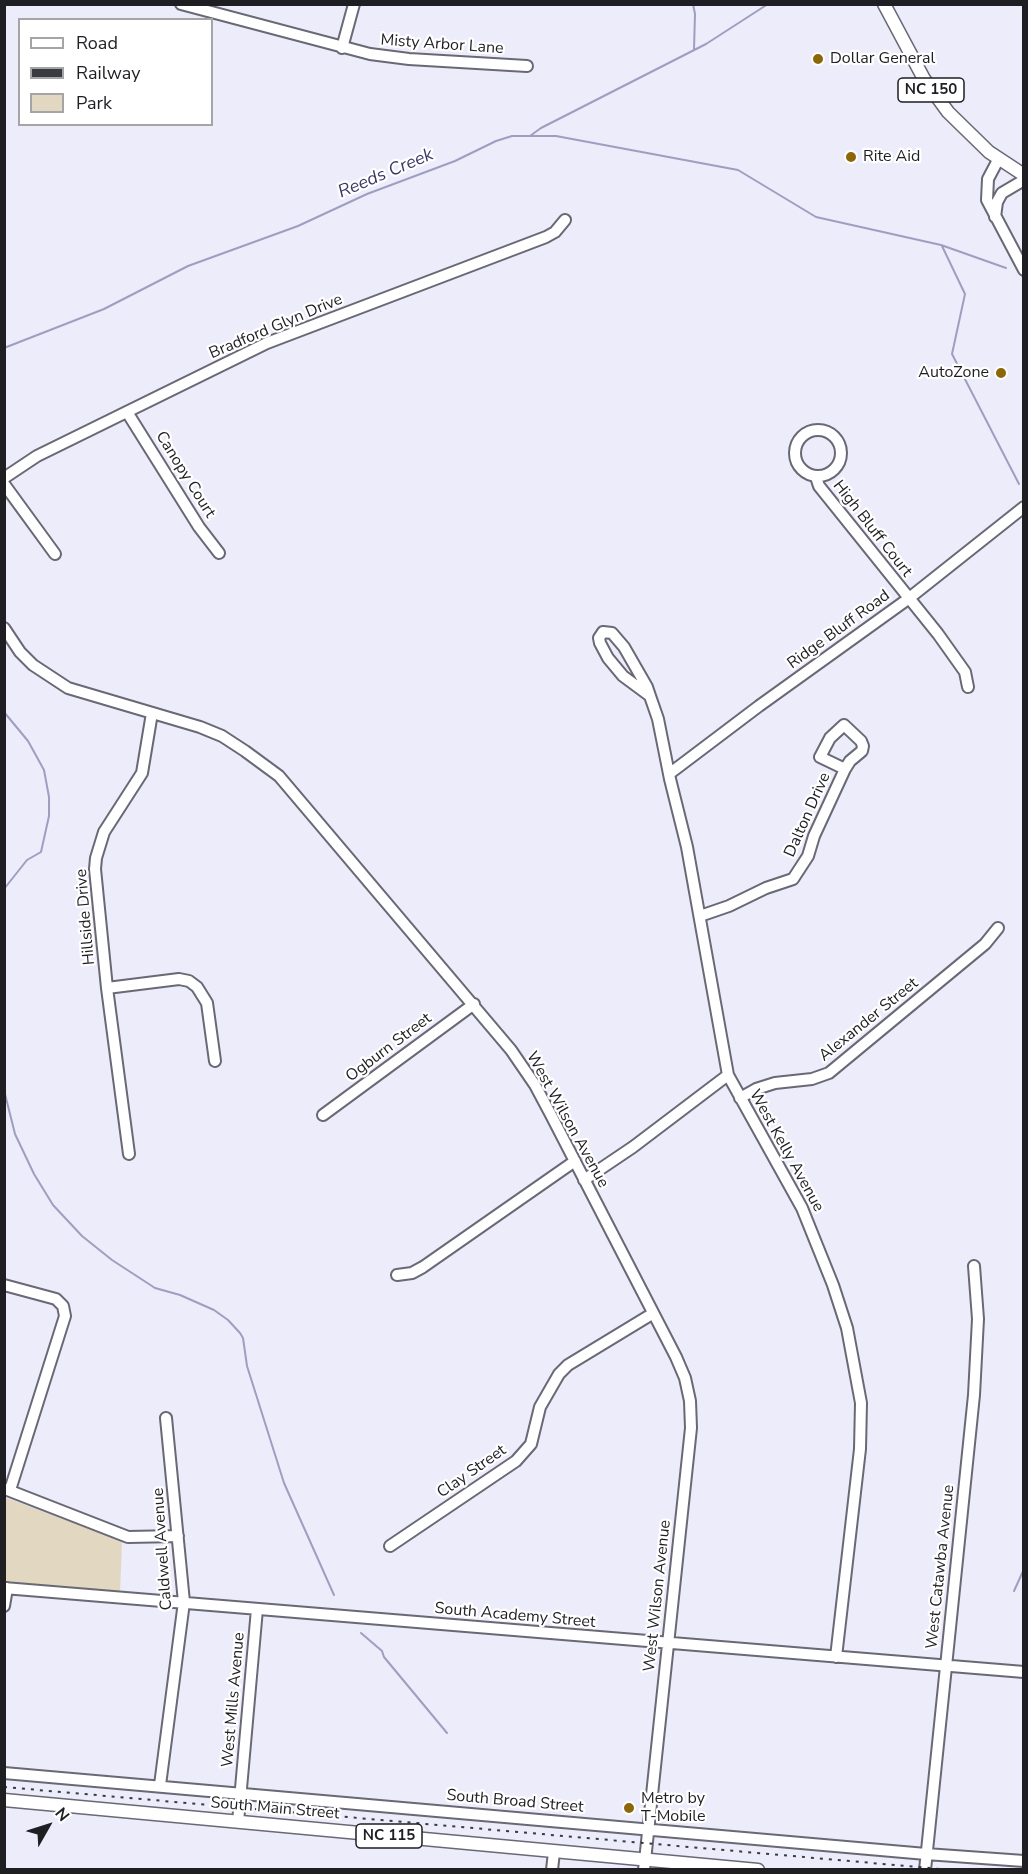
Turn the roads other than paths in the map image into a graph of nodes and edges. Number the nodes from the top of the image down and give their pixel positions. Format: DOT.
graph roads {
  1 [pos="181,4"];
  2 [pos="354,4"];
  3 [pos="884,4"];
  4 [pos="342,48"];
  5 [pos="527,66"];
  6 [pos="998,160"];
  7 [pos="1023,175"];
  8 [pos="1023,180"];
  9 [pos="995,217"];
  10 [pos="565,220"];
  11 [pos="1023,270"];
  12 [pos="127,412"];
  13 [pos="816,477"];
  14 [pos="4,478"];
  15 [pos="4,484"];
  16 [pos="1023,507"];
  17 [pos="219,553"];
  18 [pos="55,554"];
  19 [pos="908,599"];
  20 [pos="4,628"];
  21 [pos="968,687"];
  22 [pos="650,696"];
  23 [pos="152,713"];
  24 [pos="845,769"];
  25 [pos="669,774"];
  26 [pos="700,916"];
  27 [pos="998,928"];
  28 [pos="107,987"];
  29 [pos="474,1004"];
  30 [pos="215,1061"];
  31 [pos="728,1075"];
  32 [pos="740,1098"];
  33 [pos="323,1115"];
  34 [pos="129,1154"];
  35 [pos="575,1161"];
  36 [pos="584,1180"];
  37 [pos="974,1266"];
  38 [pos="397,1275"];
  39 [pos="4,1285"];
  40 [pos="652,1314"];
  41 [pos="166,1418"];
  42 [pos="7,1490"];
  43 [pos="178,1536"];
  44 [pos="390,1546"];
  45 [pos="6,1588"];
  46 [pos="184,1602"];
  47 [pos="4,1606"];
  48 [pos="257,1609"];
  49 [pos="668,1643"];
  50 [pos="836,1657"];
  51 [pos="946,1666"];
  52 [pos="1023,1672"];
  53 [pos="4,1773"];
  54 [pos="160,1785"];
  55 [pos="240,1793"];
  56 [pos="4,1800"];
  57 [pos="238,1822"];
  58 [pos="649,1829"];
  59 [pos="554,1852"];
  60 [pos="926,1854"];
  61 [pos="1023,1861"];
  62 [pos="644,1865"];
  63 [pos="552,1869"];
  64 [pos="758,1869"];
  65 [pos="925,1869"];
  1 -- 4 [label="street, Misty Arbor Lane"];
  2 -- 4 [label="street"];
  3 -- 6 [label="main road, NC 150"];
  4 -- 5 [label="street, Misty Arbor Lane"];
  6 -- 7 [label="main road, NC 150"];
  6 -- 9 [label="street"];
  8 -- 9 [label="street"];
  9 -- 11 [label="street"];
  10 -- 12 [label="street, Bradford Glyn Drive"];
  12 -- 14 [label="street, Bradford Glyn Drive"];
  12 -- 17 [label="street, Canopy Court"];
  13 -- 13 [label="street, High Bluff Court"];
  13 -- 19 [label="street, High Bluff Court"];
  15 -- 18 [label="street"];
  16 -- 19 [label="street, Ridge Bluff Road"];
  19 -- 21 [label="street, High Bluff Court"];
  19 -- 25 [label="street, Ridge Bluff Road"];
  20 -- 23 [label="street, West Wilson Avenue"];
  22 -- 22 [label="street, West Kelly Avenue"];
  22 -- 25 [label="street, West Kelly Avenue"];
  23 -- 28 [label="street, Hillside Drive"];
  23 -- 29 [label="street, West Wilson Avenue"];
  24 -- 26 [label="street, Dalton Drive"];
  25 -- 26 [label="street, West Kelly Avenue"];
  26 -- 31 [label="street, West Kelly Avenue"];
  27 -- 32 [label="street, Alexander Street"];
  28 -- 30 [label="street, Hillside Drive"];
  28 -- 34 [label="street, Hillside Drive"];
  29 -- 33 [label="street, Ogburn Street"];
  29 -- 35 [label="street, West Wilson Avenue"];
  31 -- 32 [label="street, West Kelly Avenue"];
  31 -- 36 [label="street"];
  32 -- 50 [label="street, West Kelly Avenue"];
  35 -- 36 [label="street, West Wilson Avenue"];
  35 -- 38 [label="street"];
  36 -- 40 [label="street, West Wilson Avenue"];
  37 -- 51 [label="street, West Catawba Avenue"];
  39 -- 42 [label="street"];
  40 -- 44 [label="street, Clay Street"];
  40 -- 49 [label="street, West Wilson Avenue"];
  41 -- 43 [label="street, Caldwell Avenue"];
  42 -- 43 [label="street"];
  43 -- 46 [label="street, Caldwell Avenue"];
  45 -- 46 [label="street, South Academy Street"];
  45 -- 47 [label="street"];
  46 -- 48 [label="street, South Academy Street"];
  46 -- 54 [label="street, Caldwell Avenue"];
  48 -- 49 [label="street, South Academy Street"];
  48 -- 55 [label="street, West Mills Avenue"];
  49 -- 50 [label="street, South Academy Street"];
  49 -- 58 [label="street, West Wilson Avenue"];
  50 -- 51 [label="street, South Academy Street"];
  51 -- 52 [label="street, South Academy Street"];
  51 -- 60 [label="street, West Catawba Avenue"];
  53 -- 54 [label="street, South Broad Street"];
  54 -- 55 [label="street, South Broad Street"];
  55 -- 57 [label="street, West Mills Avenue"];
  55 -- 58 [label="street, South Broad Street"];
  56 -- 57 [label="main road, South Main Street / NC 115"];
  57 -- 59 [label="main road, South Main Street / NC 115"];
  58 -- 60 [label="street, South Broad Street"];
  58 -- 62 [label="street, West Wilson Avenue"];
  59 -- 62 [label="main road, South Main Street / NC 115"];
  59 -- 63 [label="street"];
  60 -- 61 [label="street, South Broad Street"];
  60 -- 65 [label="street, West Catawba Avenue"];
  62 -- 64 [label="main road, South Main Street / NC 115"];
}
